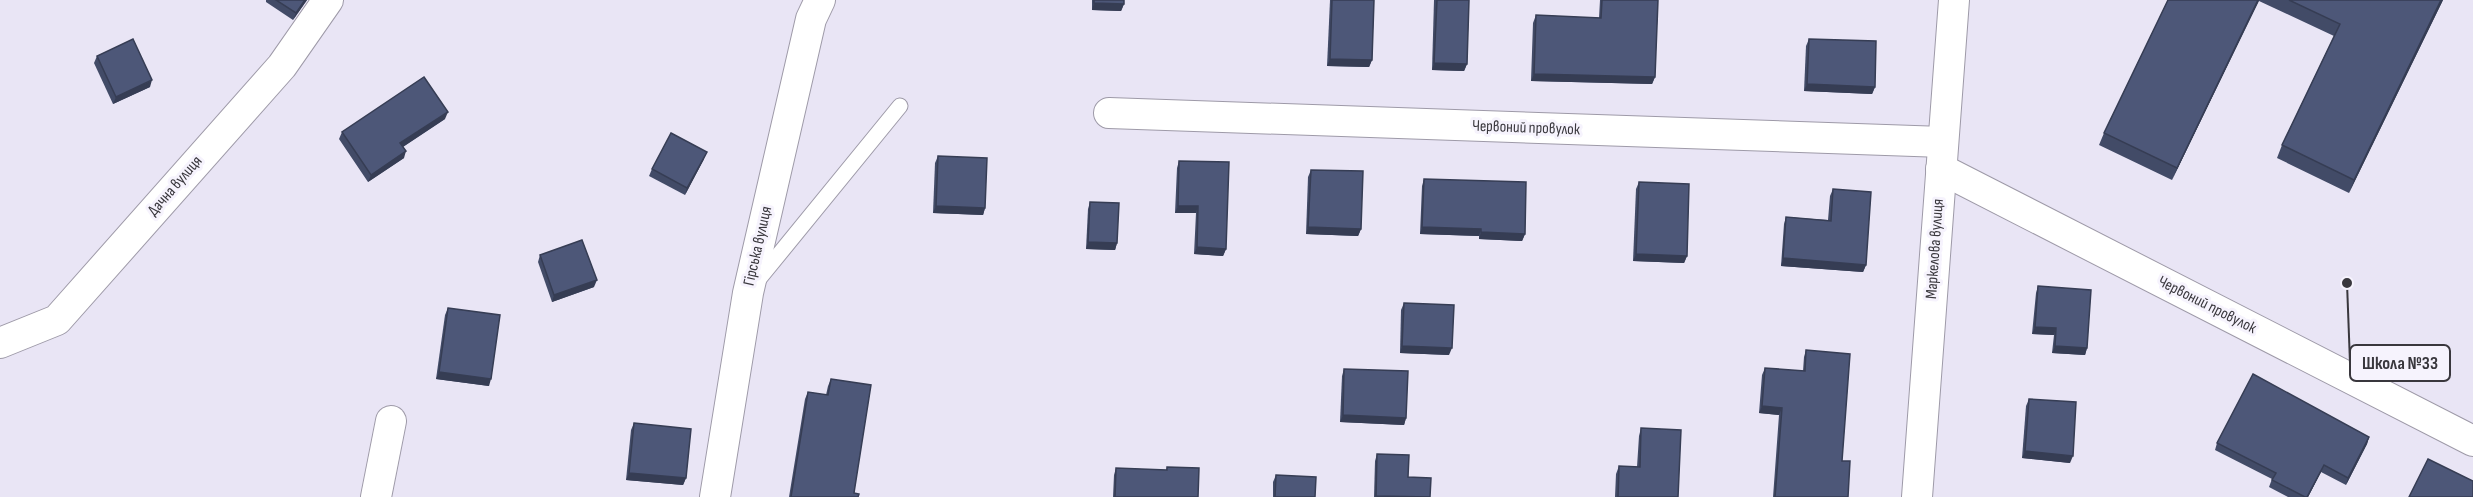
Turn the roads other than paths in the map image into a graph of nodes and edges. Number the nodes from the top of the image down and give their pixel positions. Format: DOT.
graph roads {
  1 [pos="327,0"];
  2 [pos="820,0"];
  3 [pos="1954,0"];
  4 [pos="900,106"];
  5 [pos="1109,113"];
  6 [pos="1942,156"];
  7 [pos="748,293"];
  8 [pos="0,343"];
  9 [pos="391,421"];
  10 [pos="2473,441"];
  11 [pos="376,497"];
  12 [pos="715,497"];
  13 [pos="1917,497"];
  1 -- 8 [label="street, Дачна вулиця"];
  2 -- 7 [label="street, Гірська вулиця"];
  3 -- 6 [label="street, Маркелова вулиця"];
  4 -- 7 [label="lane"];
  5 -- 6 [label="street, Червоний провулок"];
  6 -- 10 [label="street, Червоний провулок"];
  6 -- 13 [label="street, Маркелова вулиця"];
  7 -- 12 [label="street, Гірська вулиця"];
  9 -- 11 [label="street"];
}
